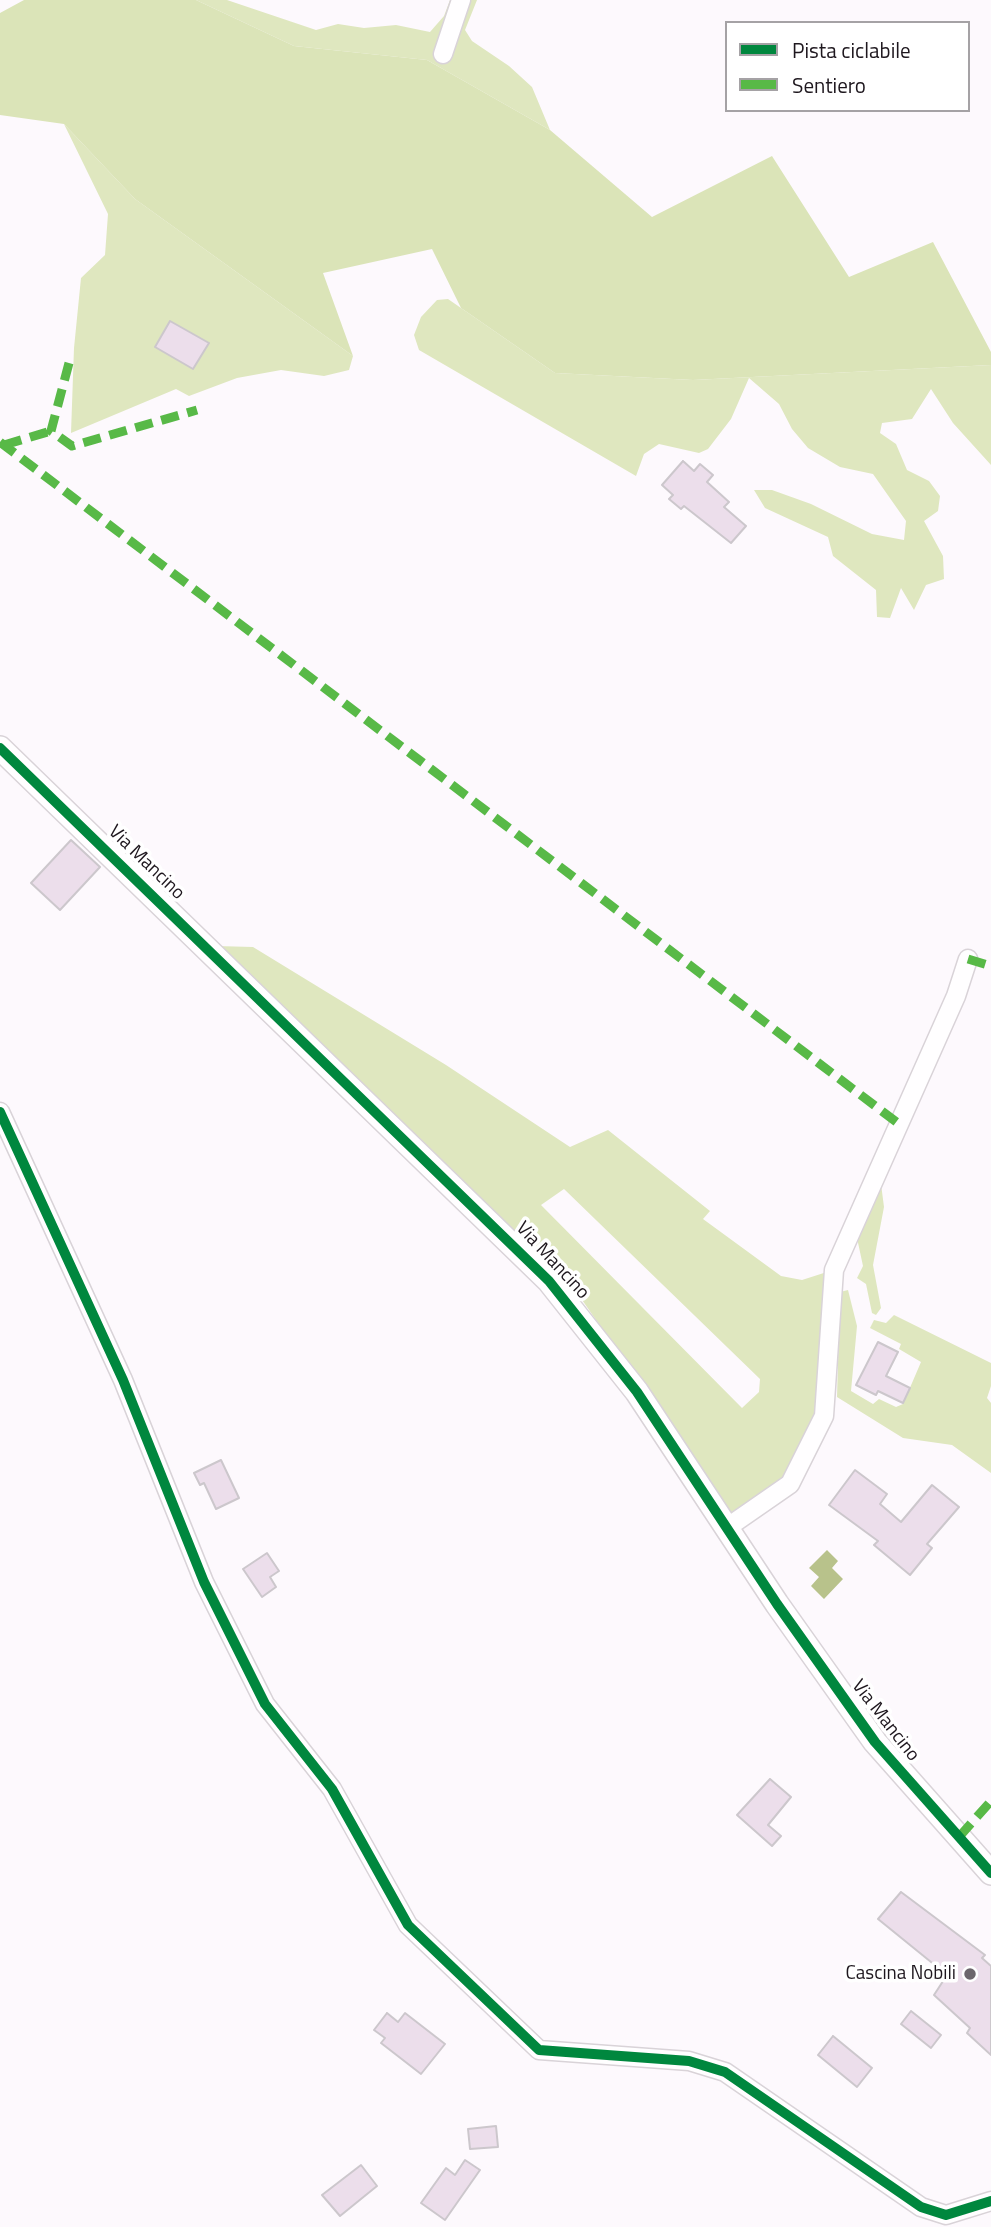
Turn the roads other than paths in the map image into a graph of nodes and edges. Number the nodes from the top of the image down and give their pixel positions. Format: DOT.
graph roads {
  1 [pos="461,0"];
  2 [pos="443,54"];
  3 [pos="0,748"];
  4 [pos="968,959"];
  5 [pos="0,1112"];
  6 [pos="728,1527"];
  7 [pos="991,1873"];
  8 [pos="991,2201"];
  1 -- 2 [label="street"];
  3 -- 6 [label="street, Via Mancino"];
  4 -- 6 [label="street"];
  5 -- 8 [label="street"];
  6 -- 7 [label="street, Via Mancino"];
}
